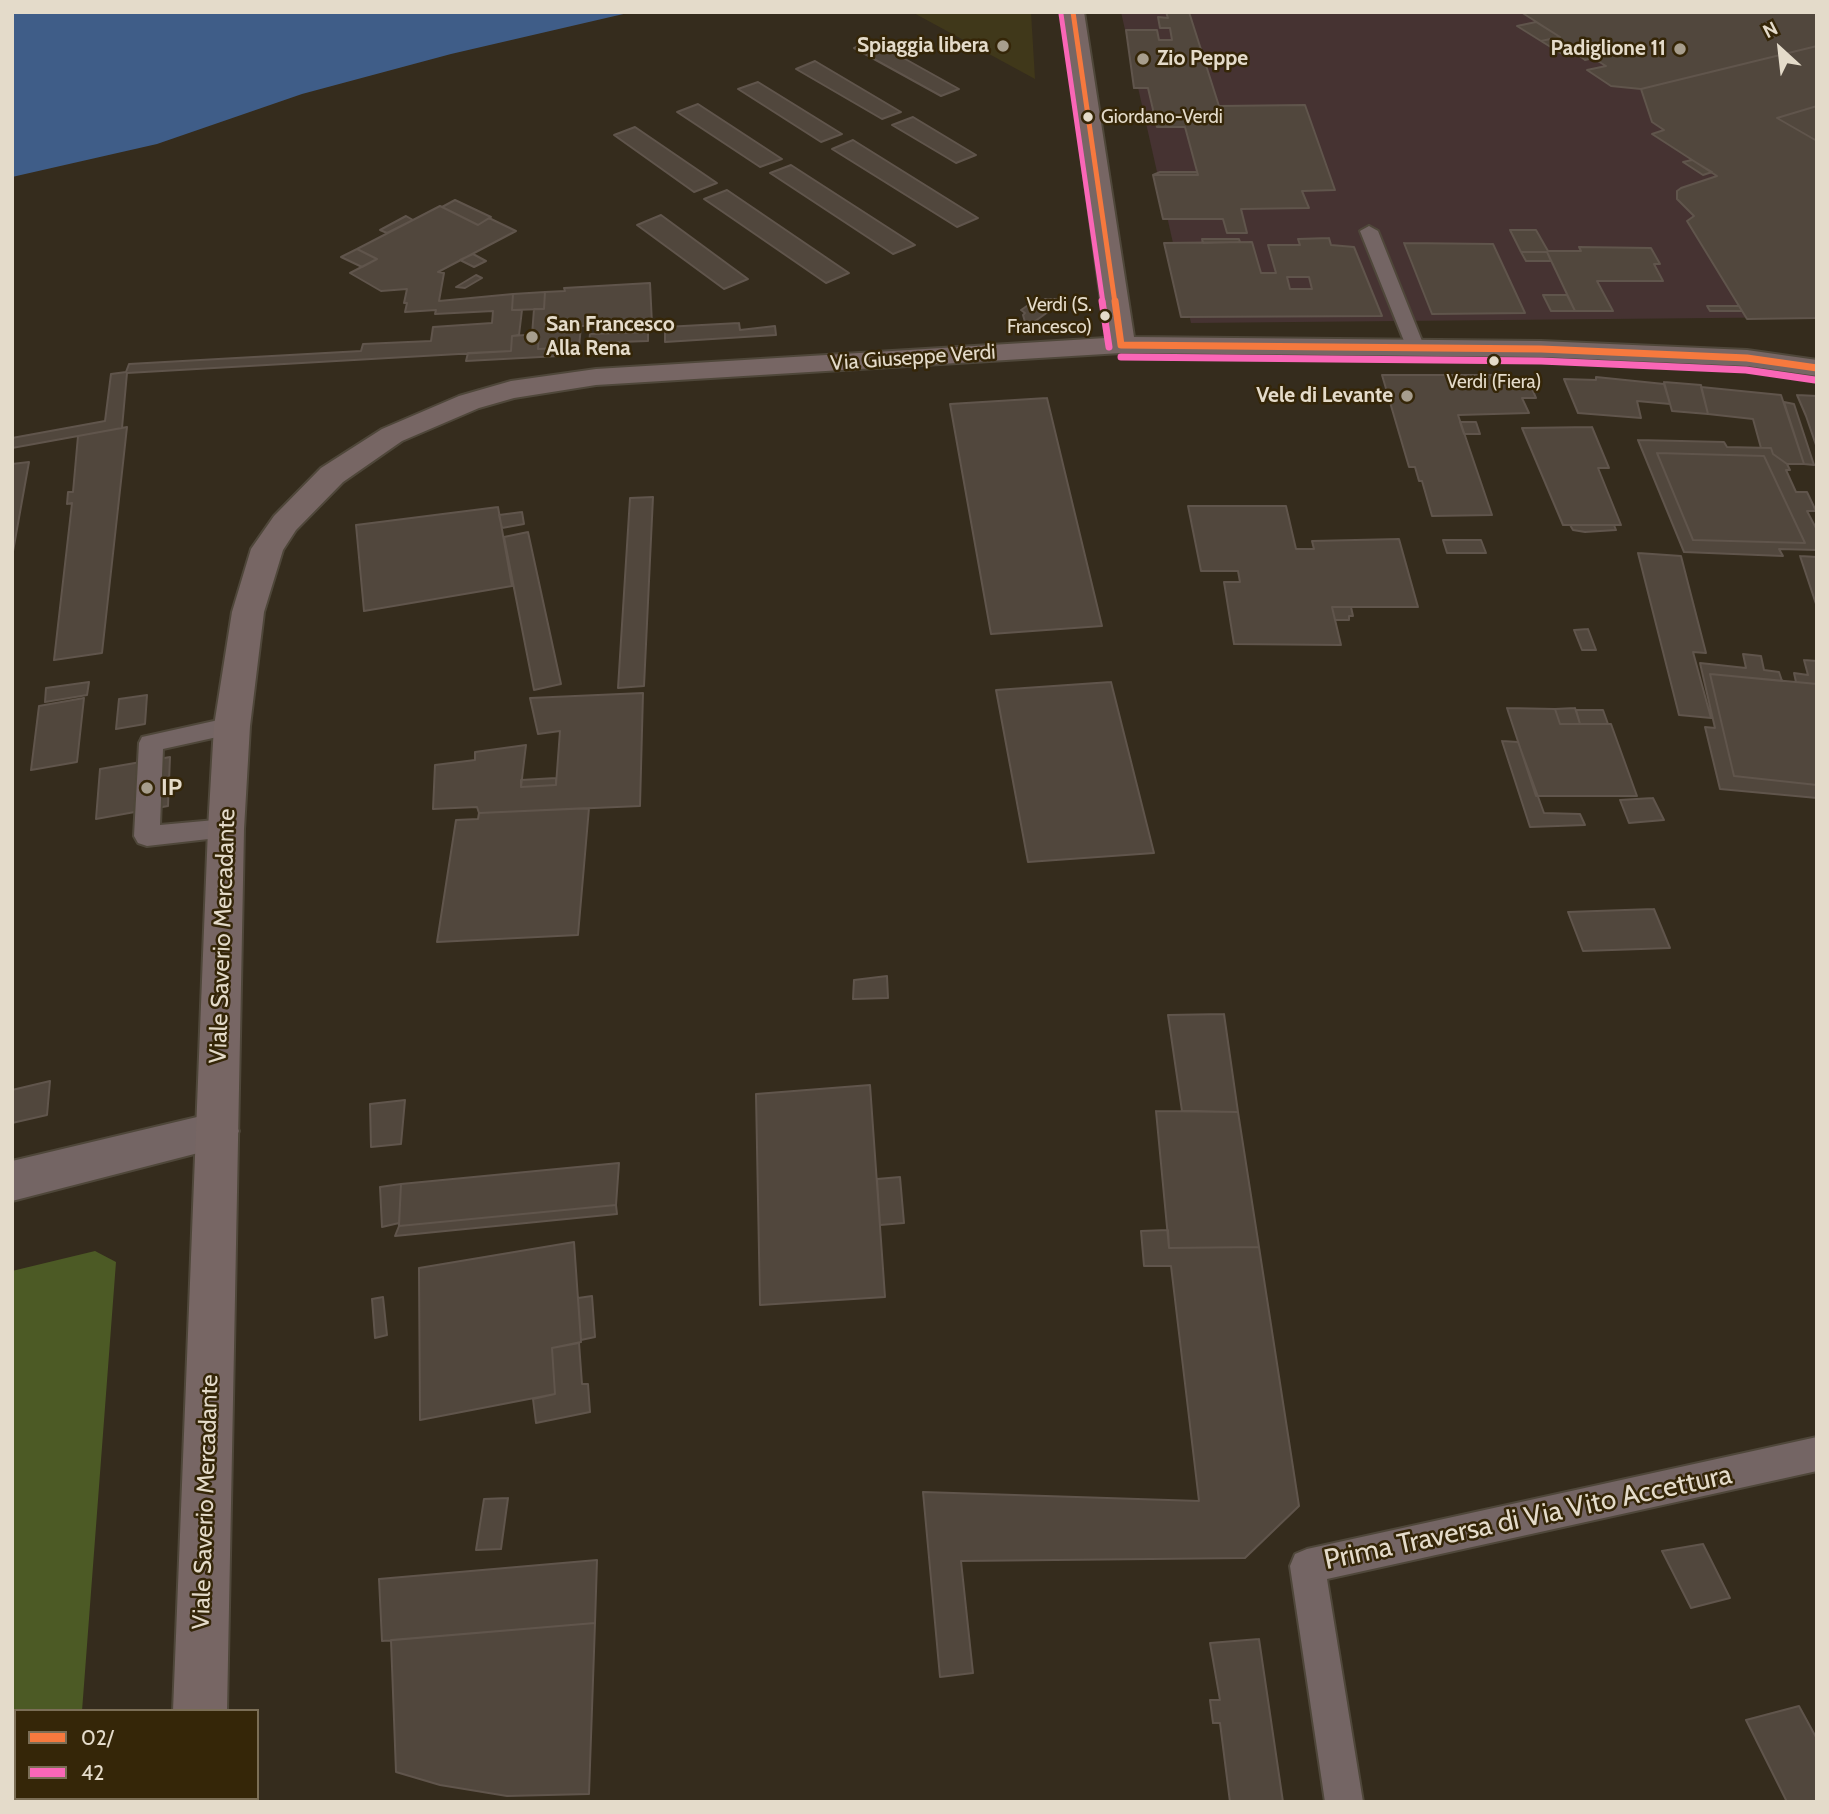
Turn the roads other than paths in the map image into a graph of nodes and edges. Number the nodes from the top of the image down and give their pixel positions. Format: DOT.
graph roads {
  1 [pos="1073,12"];
  2 [pos="1369,231"];
  3 [pos="1121,345"];
  4 [pos="1415,346"];
  5 [pos="1817,368"];
  6 [pos="596,377"];
  7 [pos="232,726"];
  8 [pos="226,829"];
  9 [pos="218,1131"];
  10 [pos="12,1181"];
  11 [pos="1817,1454"];
  12 [pos="200,1709"];
  13 [pos="1344,1802"];
  1 -- 3 [label="main road"];
  2 -- 4 [label="lane"];
  3 -- 4 [label="main road, Via Giuseppe Verdi"];
  3 -- 6 [label="main road, Via Giuseppe Verdi"];
  4 -- 5 [label="main road, Via Giuseppe Verdi"];
  6 -- 7 [label="main road, Viale Saverio Mercadante"];
  7 -- 8 [label="main road, Viale Saverio Mercadante"];
  7 -- 8 [label="lane"];
  8 -- 9 [label="main road, Viale Saverio Mercadante"];
  9 -- 10 [label="street"];
  9 -- 12 [label="main road, Viale Saverio Mercadante"];
  11 -- 13 [label="lane, Prima Traversa di Via Vito Accettura"];
}
